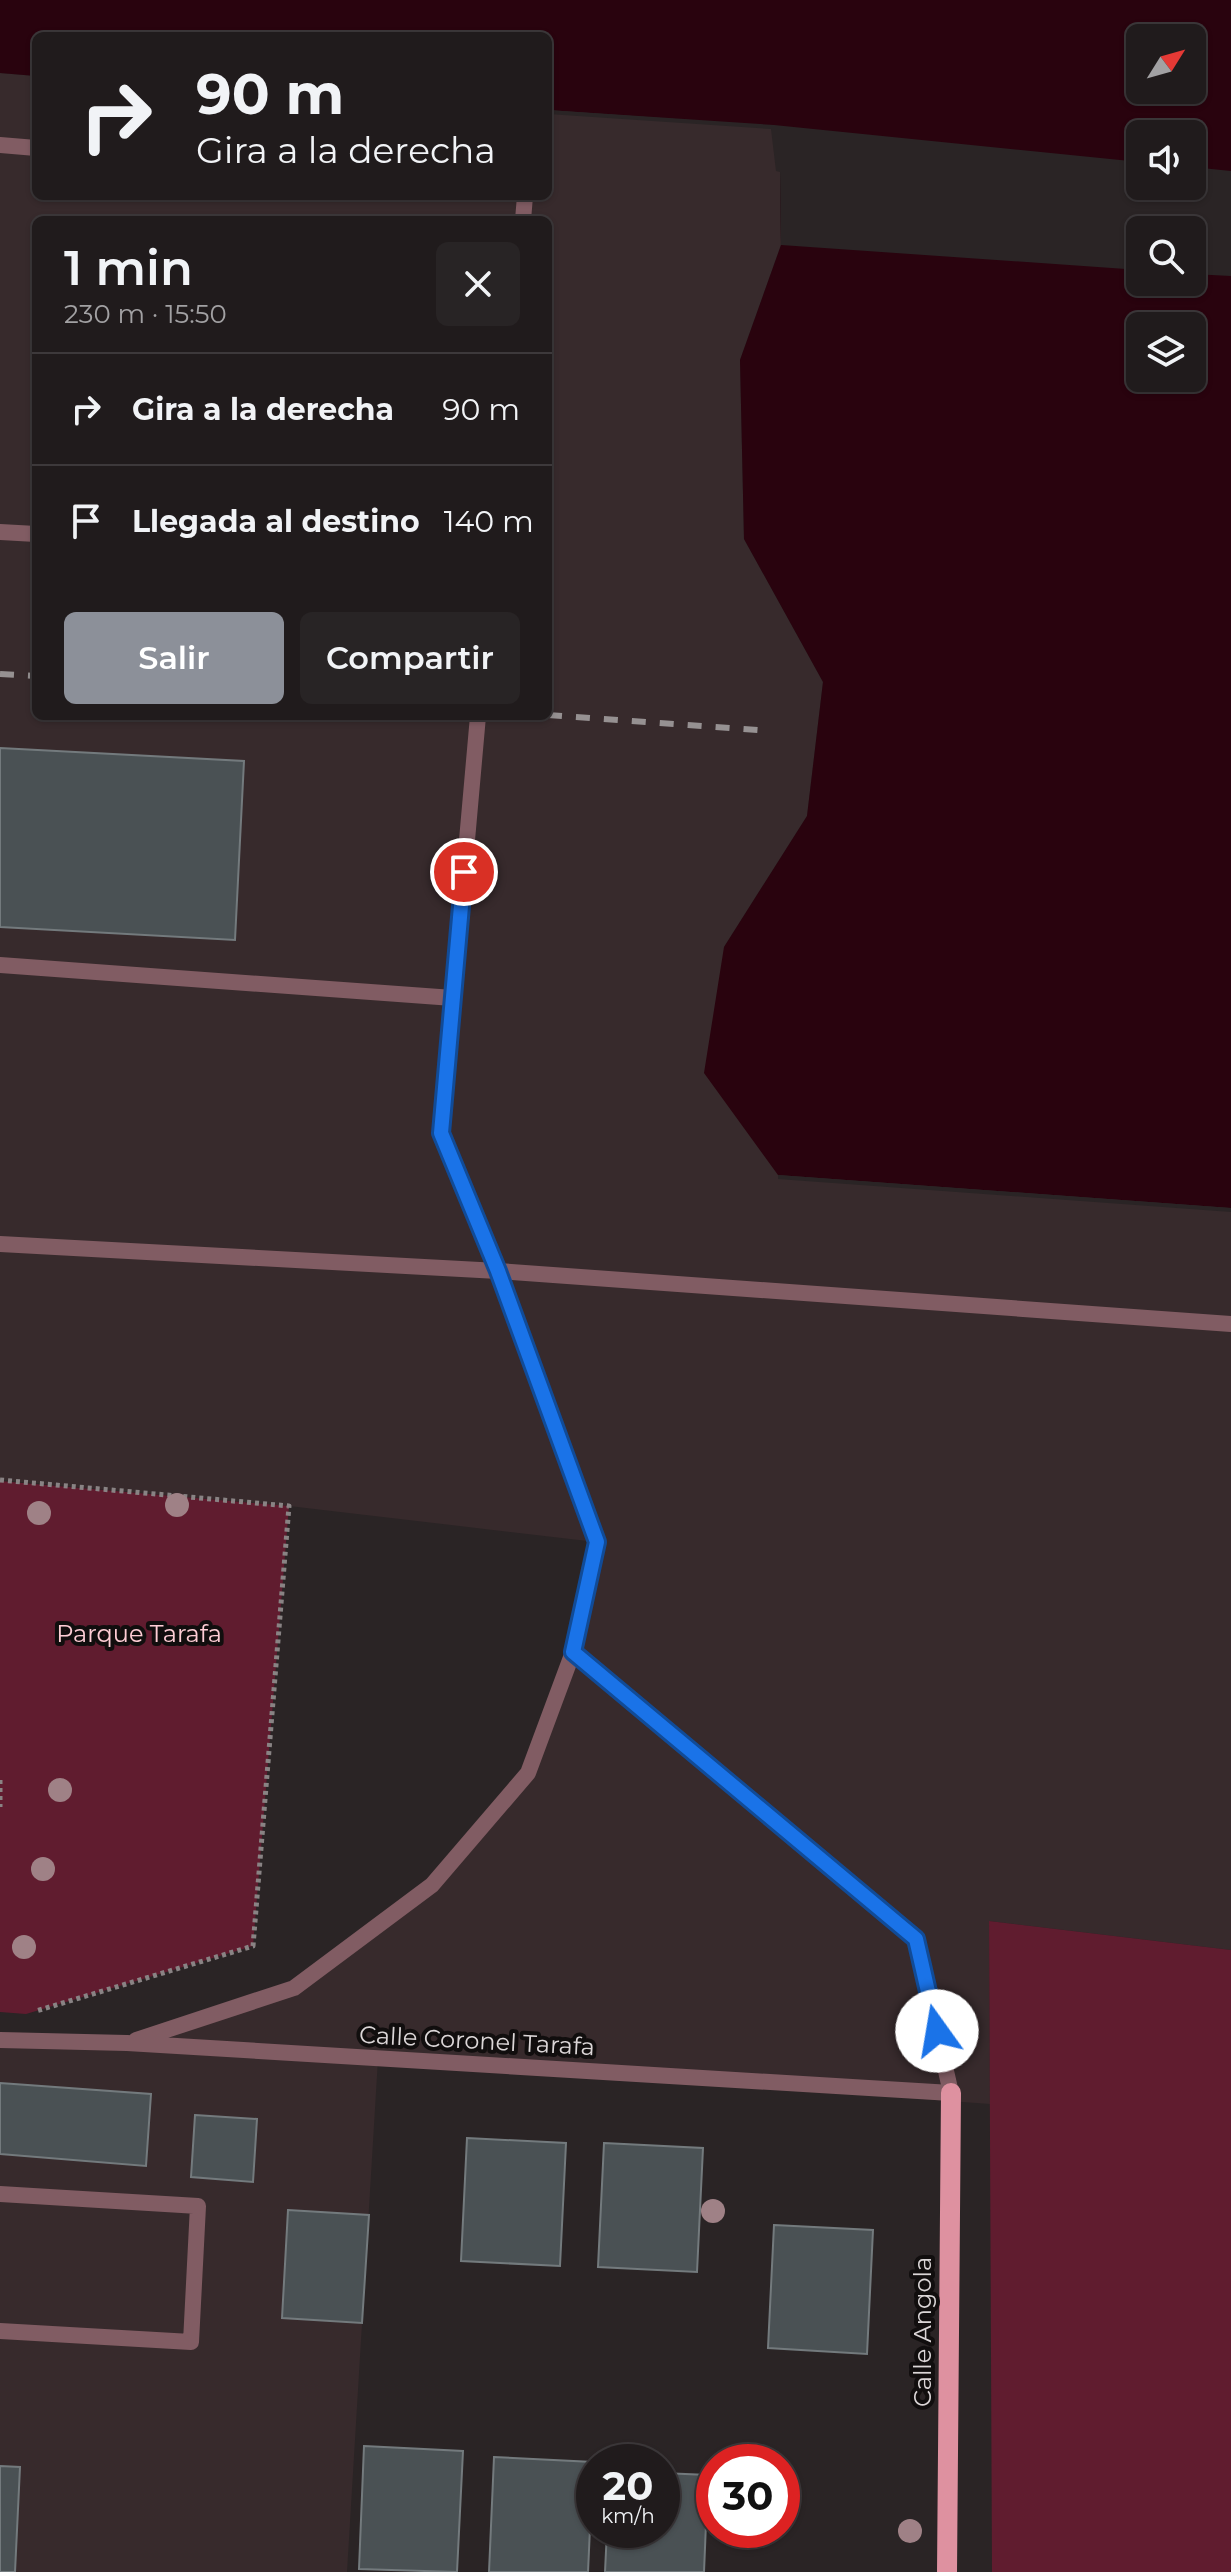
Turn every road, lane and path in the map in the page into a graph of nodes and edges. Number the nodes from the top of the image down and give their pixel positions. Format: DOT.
graph roads {
  1 [pos="0,145"];
  2 [pos="32,148"];
  3 [pos="0,532"];
  4 [pos="32,534"];
  5 [pos="478,720"];
  6 [pos="0,965"];
  7 [pos="453,998"];
  8 [pos="0,1244"];
  9 [pos="498,1271"];
  10 [pos="1231,1324"];
  11 [pos="0,1480"];
  12 [pos="573,1652"];
  13 [pos="0,1780"];
  14 [pos="0,1807"];
  15 [pos="26,2014"];
  16 [pos="0,2040"];
  17 [pos="127,2043"];
  18 [pos="951,2093"];
  19 [pos="0,2194"];
  20 [pos="0,2331"];
  21 [pos="947,2572"];
  1 -- 2 [label="street"];
  3 -- 4 [label="street"];
  5 -- 7 [label="street"];
  6 -- 7 [label="street"];
  7 -- 9 [label="street"];
  8 -- 9 [label="street"];
  9 -- 10 [label="street"];
  9 -- 12 [label="street"];
  11 -- 15 [label="path"];
  12 -- 17 [label="street"];
  12 -- 18 [label="street"];
  13 -- 14 [label="path"];
  16 -- 17 [label="street, Calle Coronel Tarafa"];
  17 -- 18 [label="street, Calle Coronel Tarafa"];
  18 -- 21 [label="main road, Calle Angola"];
  19 -- 20 [label="street"];
}
